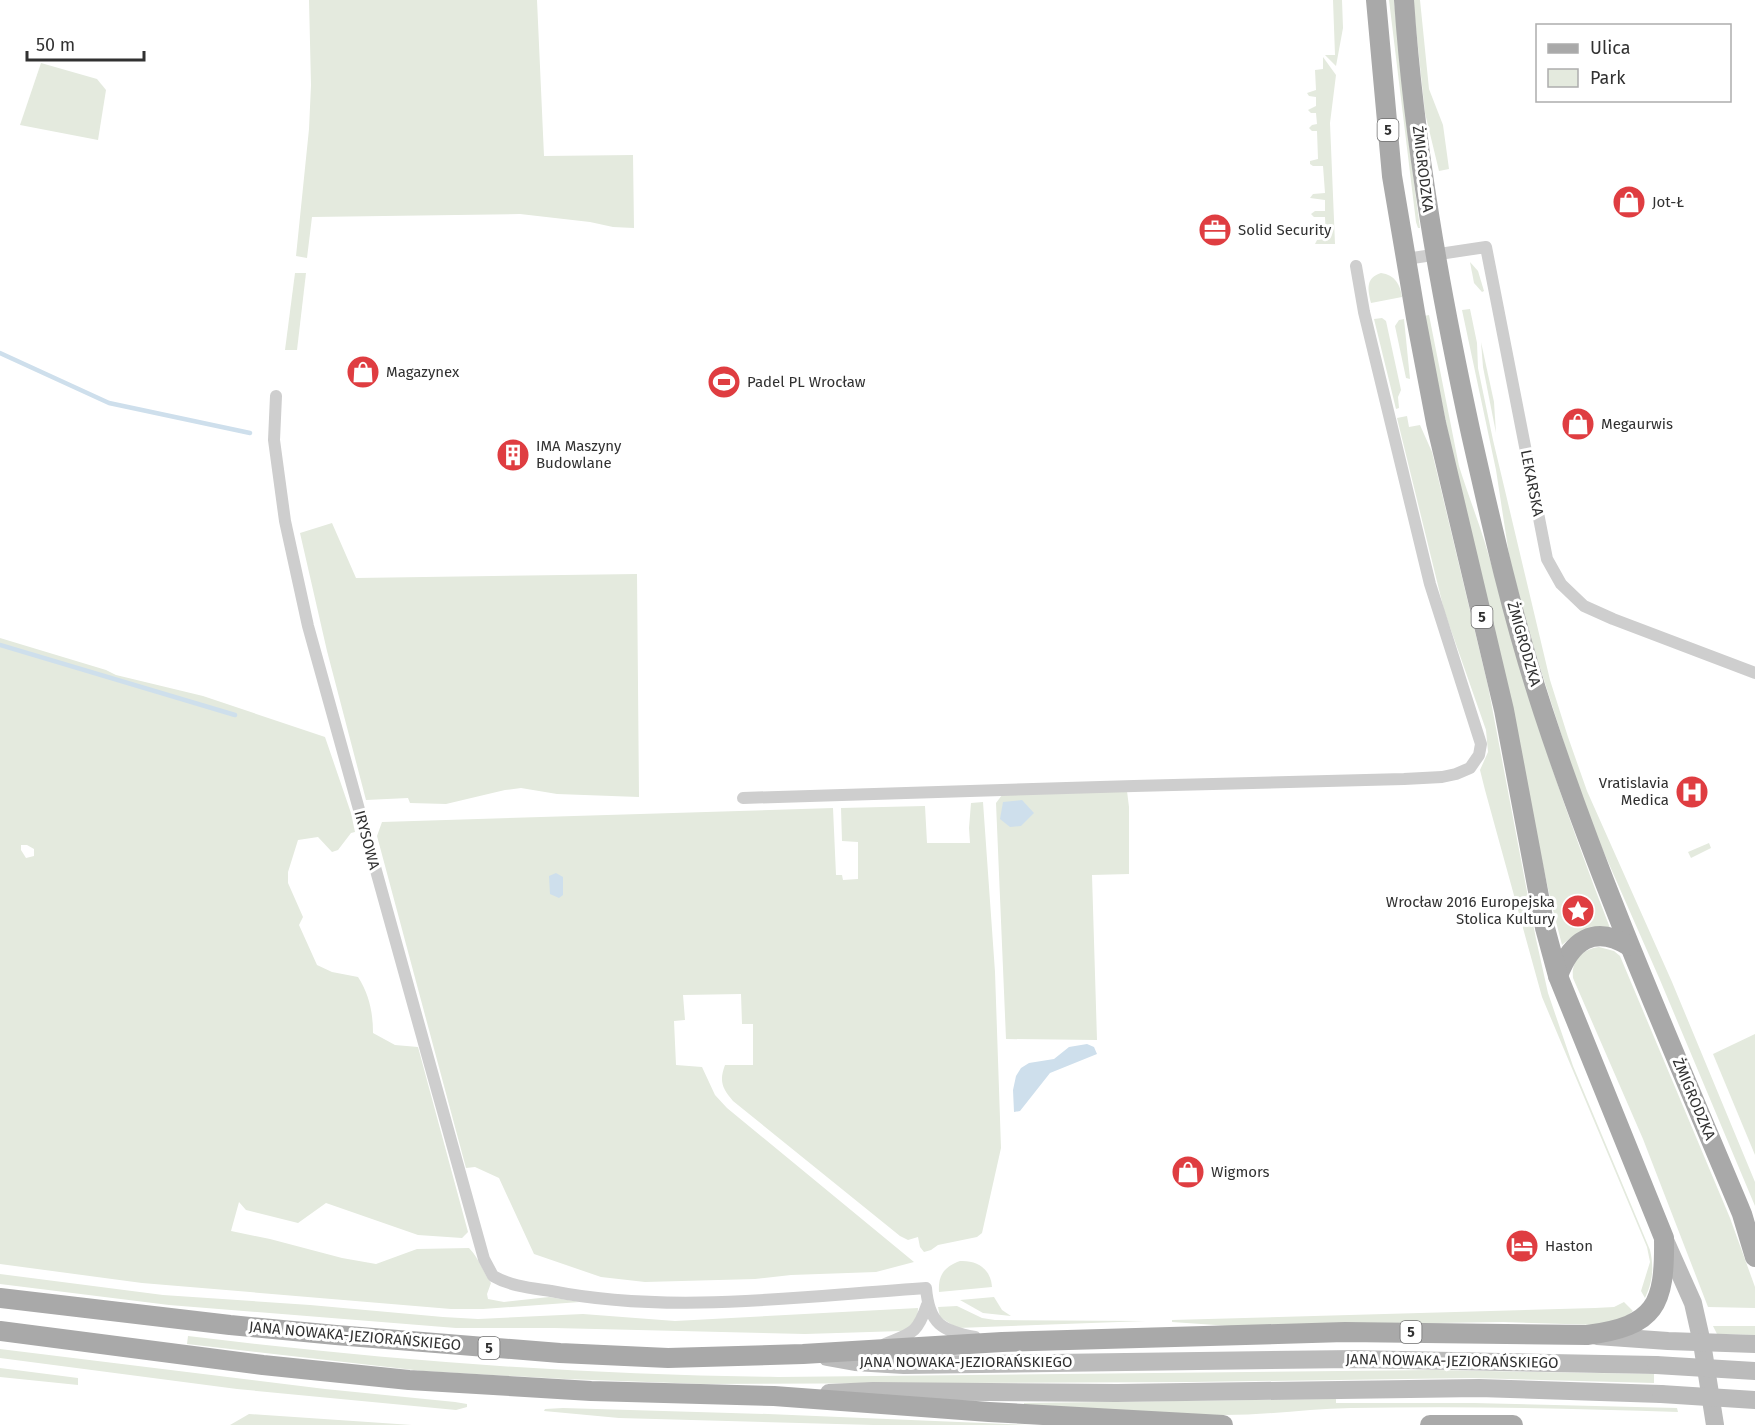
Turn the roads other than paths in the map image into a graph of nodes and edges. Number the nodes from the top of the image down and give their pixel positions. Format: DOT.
graph roads {
  1 [pos="1376,0"];
  2 [pos="1404,0"];
  3 [pos="1435,255"];
  4 [pos="1406,259"];
  5 [pos="1356,266"];
  6 [pos="276,396"];
  7 [pos="1755,673"];
  8 [pos="743,798"];
  9 [pos="1629,945"];
  10 [pos="1558,976"];
  11 [pos="1750,1230"];
  12 [pos="1664,1238"];
  13 [pos="1755,1257"];
  14 [pos="0,1298"];
  15 [pos="927,1305"];
  16 [pos="0,1331"];
  17 [pos="1587,1335"];
  18 [pos="1002,1342"];
  19 [pos="1702,1343"];
  20 [pos="1755,1344"];
  21 [pos="874,1349"];
  22 [pos="806,1353"];
  23 [pos="1755,1371"];
  24 [pos="774,1396"];
  25 [pos="1755,1400"];
  26 [pos="1223,1425"];
  27 [pos="1430,1425"];
  28 [pos="1513,1425"];
  29 [pos="1715,1425"];
  1 -- 4 [label="main road, ŻMIGRODZKA / 5"];
  2 -- 3 [label="main road, ŻMIGRODZKA / 5"];
  3 -- 4 [label="street, LEKARSKA"];
  3 -- 7 [label="street, LEKARSKA"];
  3 -- 9 [label="main road, ŻMIGRODZKA / 5"];
  4 -- 10 [label="main road, ŻMIGRODZKA / 5"];
  5 -- 8 [label="street"];
  6 -- 15 [label="street, IRYSOWA"];
  9 -- 10 [label="main road"];
  9 -- 11 [label="main road, ŻMIGRODZKA / 5"];
  10 -- 12 [label="main road, ŻMIGRODZKA / 5"];
  11 -- 13 [label="main road, ŻMIGRODZKA / 5"];
  12 -- 17 [label="main road, ŻMIGRODZKA / 5"];
  12 -- 19 [label="street, ŻMIGRODZKA"];
  14 -- 22 [label="main road, JANA NOWAKA-JEZIORAŃSKIEGO / 5"];
  15 -- 18 [label="street"];
  15 -- 21 [label="street"];
  16 -- 24 [label="main road, JANA NOWAKA-JEZIORAŃSKIEGO"];
  17 -- 18 [label="main road, 5"];
  17 -- 19 [label="street"];
  18 -- 21 [label="main road, 5"];
  19 -- 20 [label="street"];
  19 -- 29 [label="street, ŻMIGRODZKA"];
  21 -- 22 [label="main road, 5"];
  22 -- 23 [label="street, JANA NOWAKA-JEZIORAŃSKIEGO, bridge"];
  24 -- 25 [label="street, JANA NOWAKA-JEZIORAŃSKIEGO, bridge"];
  24 -- 26 [label="main road"];
  27 -- 28 [label="main road"];
}
